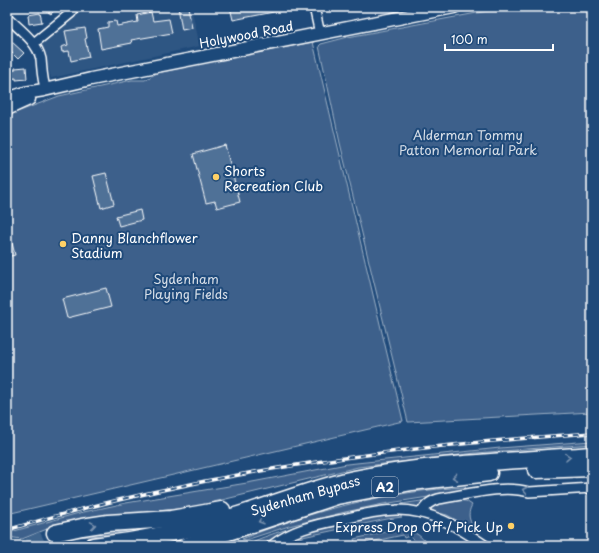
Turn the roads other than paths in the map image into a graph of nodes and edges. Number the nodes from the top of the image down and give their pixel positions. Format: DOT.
graph roads {
  1 [pos="74,7"];
  2 [pos="314,7"];
  3 [pos="454,7"];
  4 [pos="7,17"];
  5 [pos="320,34"];
  6 [pos="34,43"];
  7 [pos="45,90"];
  8 [pos="7,99"];
  9 [pos="7,109"];
  10 [pos="592,455"];
  11 [pos="592,468"];
  12 [pos="592,488"];
  13 [pos="268,505"];
  14 [pos="421,513"];
  15 [pos="55,533"];
  16 [pos="93,546"];
  17 [pos="186,546"];
  18 [pos="271,546"];
  19 [pos="486,546"];
  1 -- 6 [label="street"];
  2 -- 5 [label="street"];
  3 -- 5 [label="main road, Holywood Road"];
  4 -- 6 [label="street"];
  5 -- 7 [label="main road, Holywood Road"];
  6 -- 7 [label="street"];
  7 -- 8 [label="main road, Holywood Road"];
  7 -- 9 [label="main road, Holywood Road"];
  13 -- 10 [label="highway, Sydenham Bypass / A2, one-way"];
  11 -- 17 [label="highway, Sydenham Bypass / A2, one-way"];
  12 -- 14 [label="street, one-way"];
  15 -- 13 [label="highway, one-way"];
  13 -- 16 [label="highway, Sydenham Bypass / A2"];
  14 -- 18 [label="street"];
  14 -- 19 [label="street"];
}
